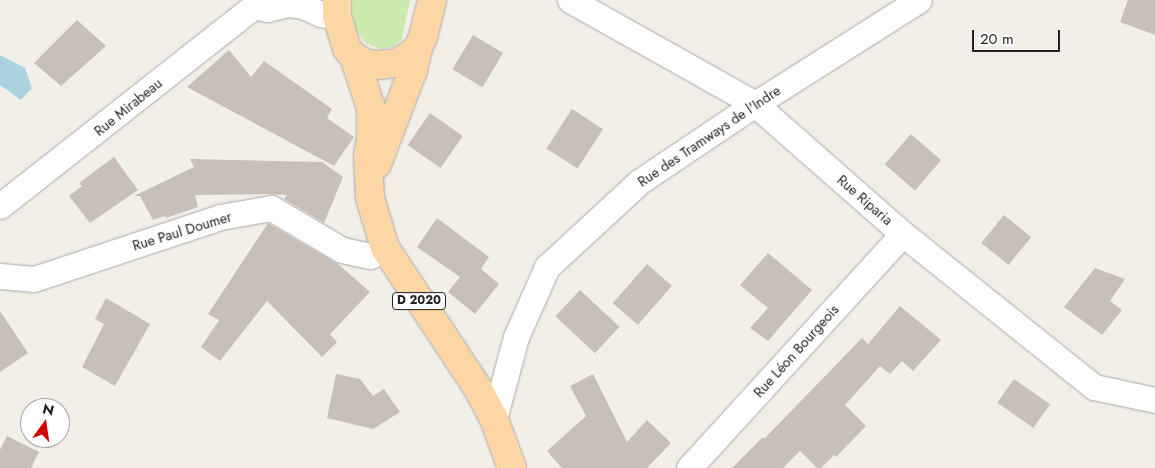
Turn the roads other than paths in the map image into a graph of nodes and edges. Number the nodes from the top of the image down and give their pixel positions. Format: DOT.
graph roads {
  1 [pos="432,0"];
  2 [pos="570,0"];
  3 [pos="919,0"];
  4 [pos="256,3"];
  5 [pos="337,8"];
  6 [pos="418,48"];
  7 [pos="354,58"];
  8 [pos="755,104"];
  9 [pos="370,173"];
  10 [pos="0,206"];
  11 [pos="903,234"];
  12 [pos="385,248"];
  13 [pos="0,276"];
  14 [pos="1155,400"];
  15 [pos="494,419"];
  16 [pos="512,468"];
  17 [pos="689,468"];
  1 -- 6 [label="main road"];
  2 -- 8 [label="street, Rue Riparia"];
  3 -- 8 [label="street, Rue des Tramways de l'Indre"];
  4 -- 5 [label="street, Rue Mirabeau"];
  4 -- 10 [label="street, Rue Mirabeau"];
  5 -- 7 [label="main road"];
  6 -- 7 [label="main road"];
  6 -- 9 [label="main road, D 2020"];
  7 -- 9 [label="main road, D 2020"];
  8 -- 11 [label="street, Rue Riparia"];
  8 -- 15 [label="street, Rue des Tramways de l'Indre"];
  9 -- 12 [label="main road, D 2020"];
  11 -- 14 [label="street, Rue Riparia"];
  11 -- 17 [label="street, Rue Léon Bourgeois"];
  12 -- 13 [label="street, Rue Paul Doumer"];
  12 -- 15 [label="main road, D 2020"];
  15 -- 16 [label="main road, D 2020"];
}
